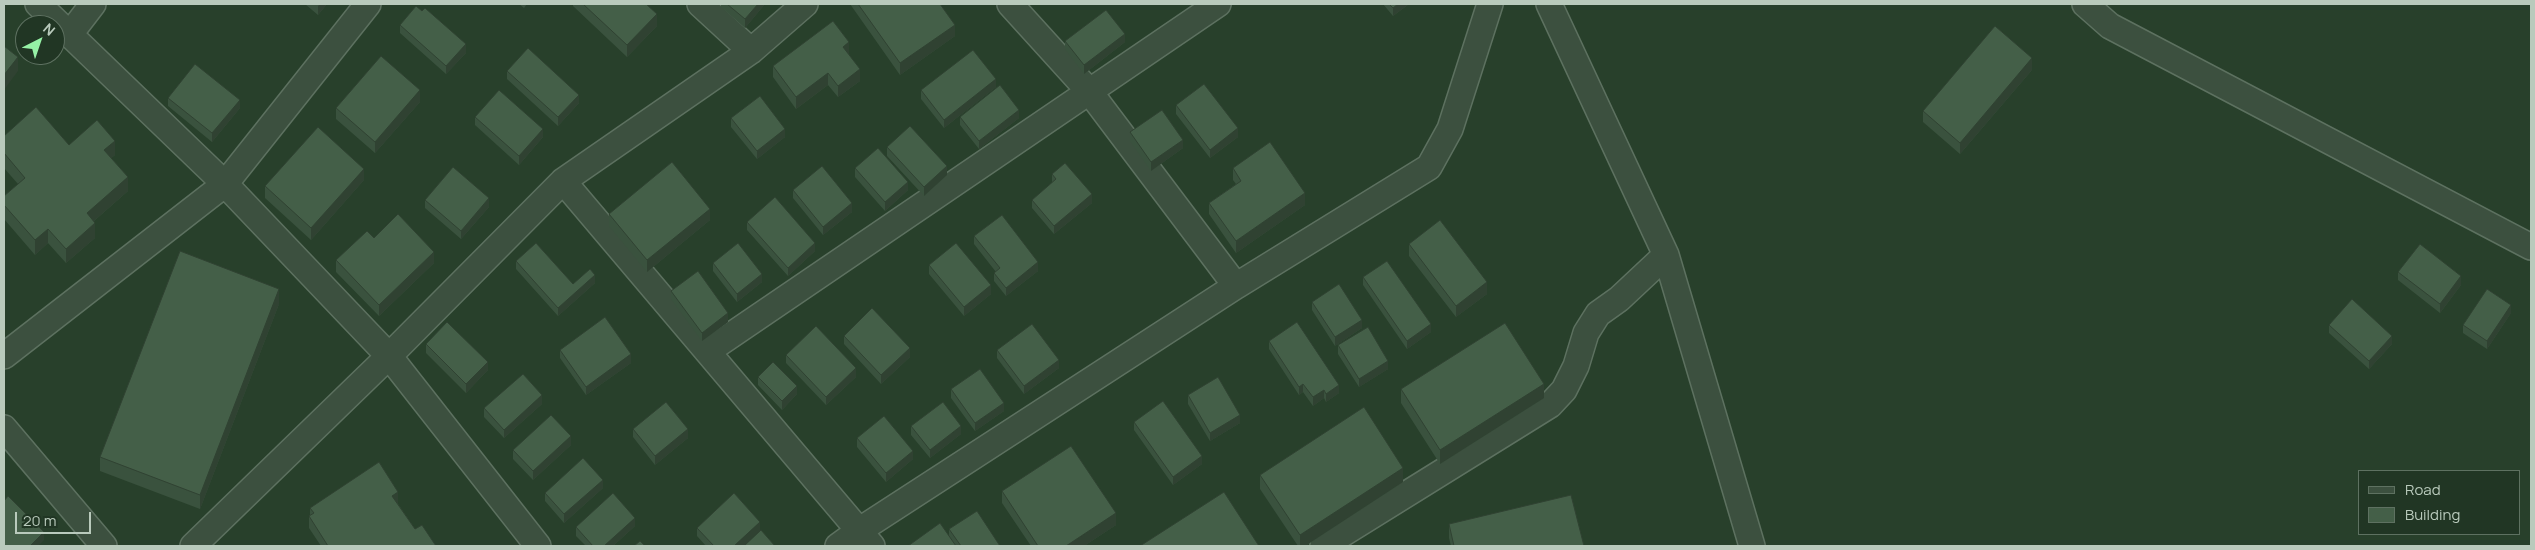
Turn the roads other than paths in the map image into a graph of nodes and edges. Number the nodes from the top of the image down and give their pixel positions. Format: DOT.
graph roads {
  1 [pos="38,4"];
  2 [pos="93,4"];
  3 [pos="368,4"];
  4 [pos="700,4"];
  5 [pos="805,4"];
  6 [pos="1010,4"];
  7 [pos="1218,4"];
  8 [pos="1490,4"];
  9 [pos="1549,4"];
  10 [pos="2085,4"];
  11 [pos="70,34"];
  12 [pos="751,51"];
  13 [pos="1089,91"];
  14 [pos="563,181"];
  15 [pos="226,184"];
  16 [pos="2531,248"];
  17 [pos="1666,255"];
  18 [pos="1236,286"];
  19 [pos="708,351"];
  20 [pos="4,356"];
  21 [pos="388,356"];
  22 [pos="4,428"];
  23 [pos="866,538"];
  24 [pos="104,546"];
  25 [pos="193,546"];
  26 [pos="538,546"];
  27 [pos="838,546"];
  28 [pos="1323,546"];
  29 [pos="1752,546"];
  1 -- 11 [label="street"];
  2 -- 11 [label="street"];
  3 -- 15 [label="street"];
  4 -- 12 [label="street"];
  5 -- 12 [label="street"];
  6 -- 13 [label="street"];
  7 -- 13 [label="street"];
  8 -- 18 [label="street"];
  9 -- 17 [label="street"];
  10 -- 16 [label="street"];
  11 -- 15 [label="street"];
  12 -- 14 [label="street"];
  13 -- 18 [label="street"];
  13 -- 19 [label="street"];
  14 -- 19 [label="street"];
  14 -- 21 [label="street"];
  15 -- 20 [label="street"];
  15 -- 21 [label="street"];
  17 -- 28 [label="street"];
  17 -- 29 [label="street"];
  18 -- 23 [label="street"];
  19 -- 23 [label="street"];
  21 -- 25 [label="street"];
  21 -- 26 [label="street"];
  22 -- 24 [label="street"];
  23 -- 27 [label="street"];
}
